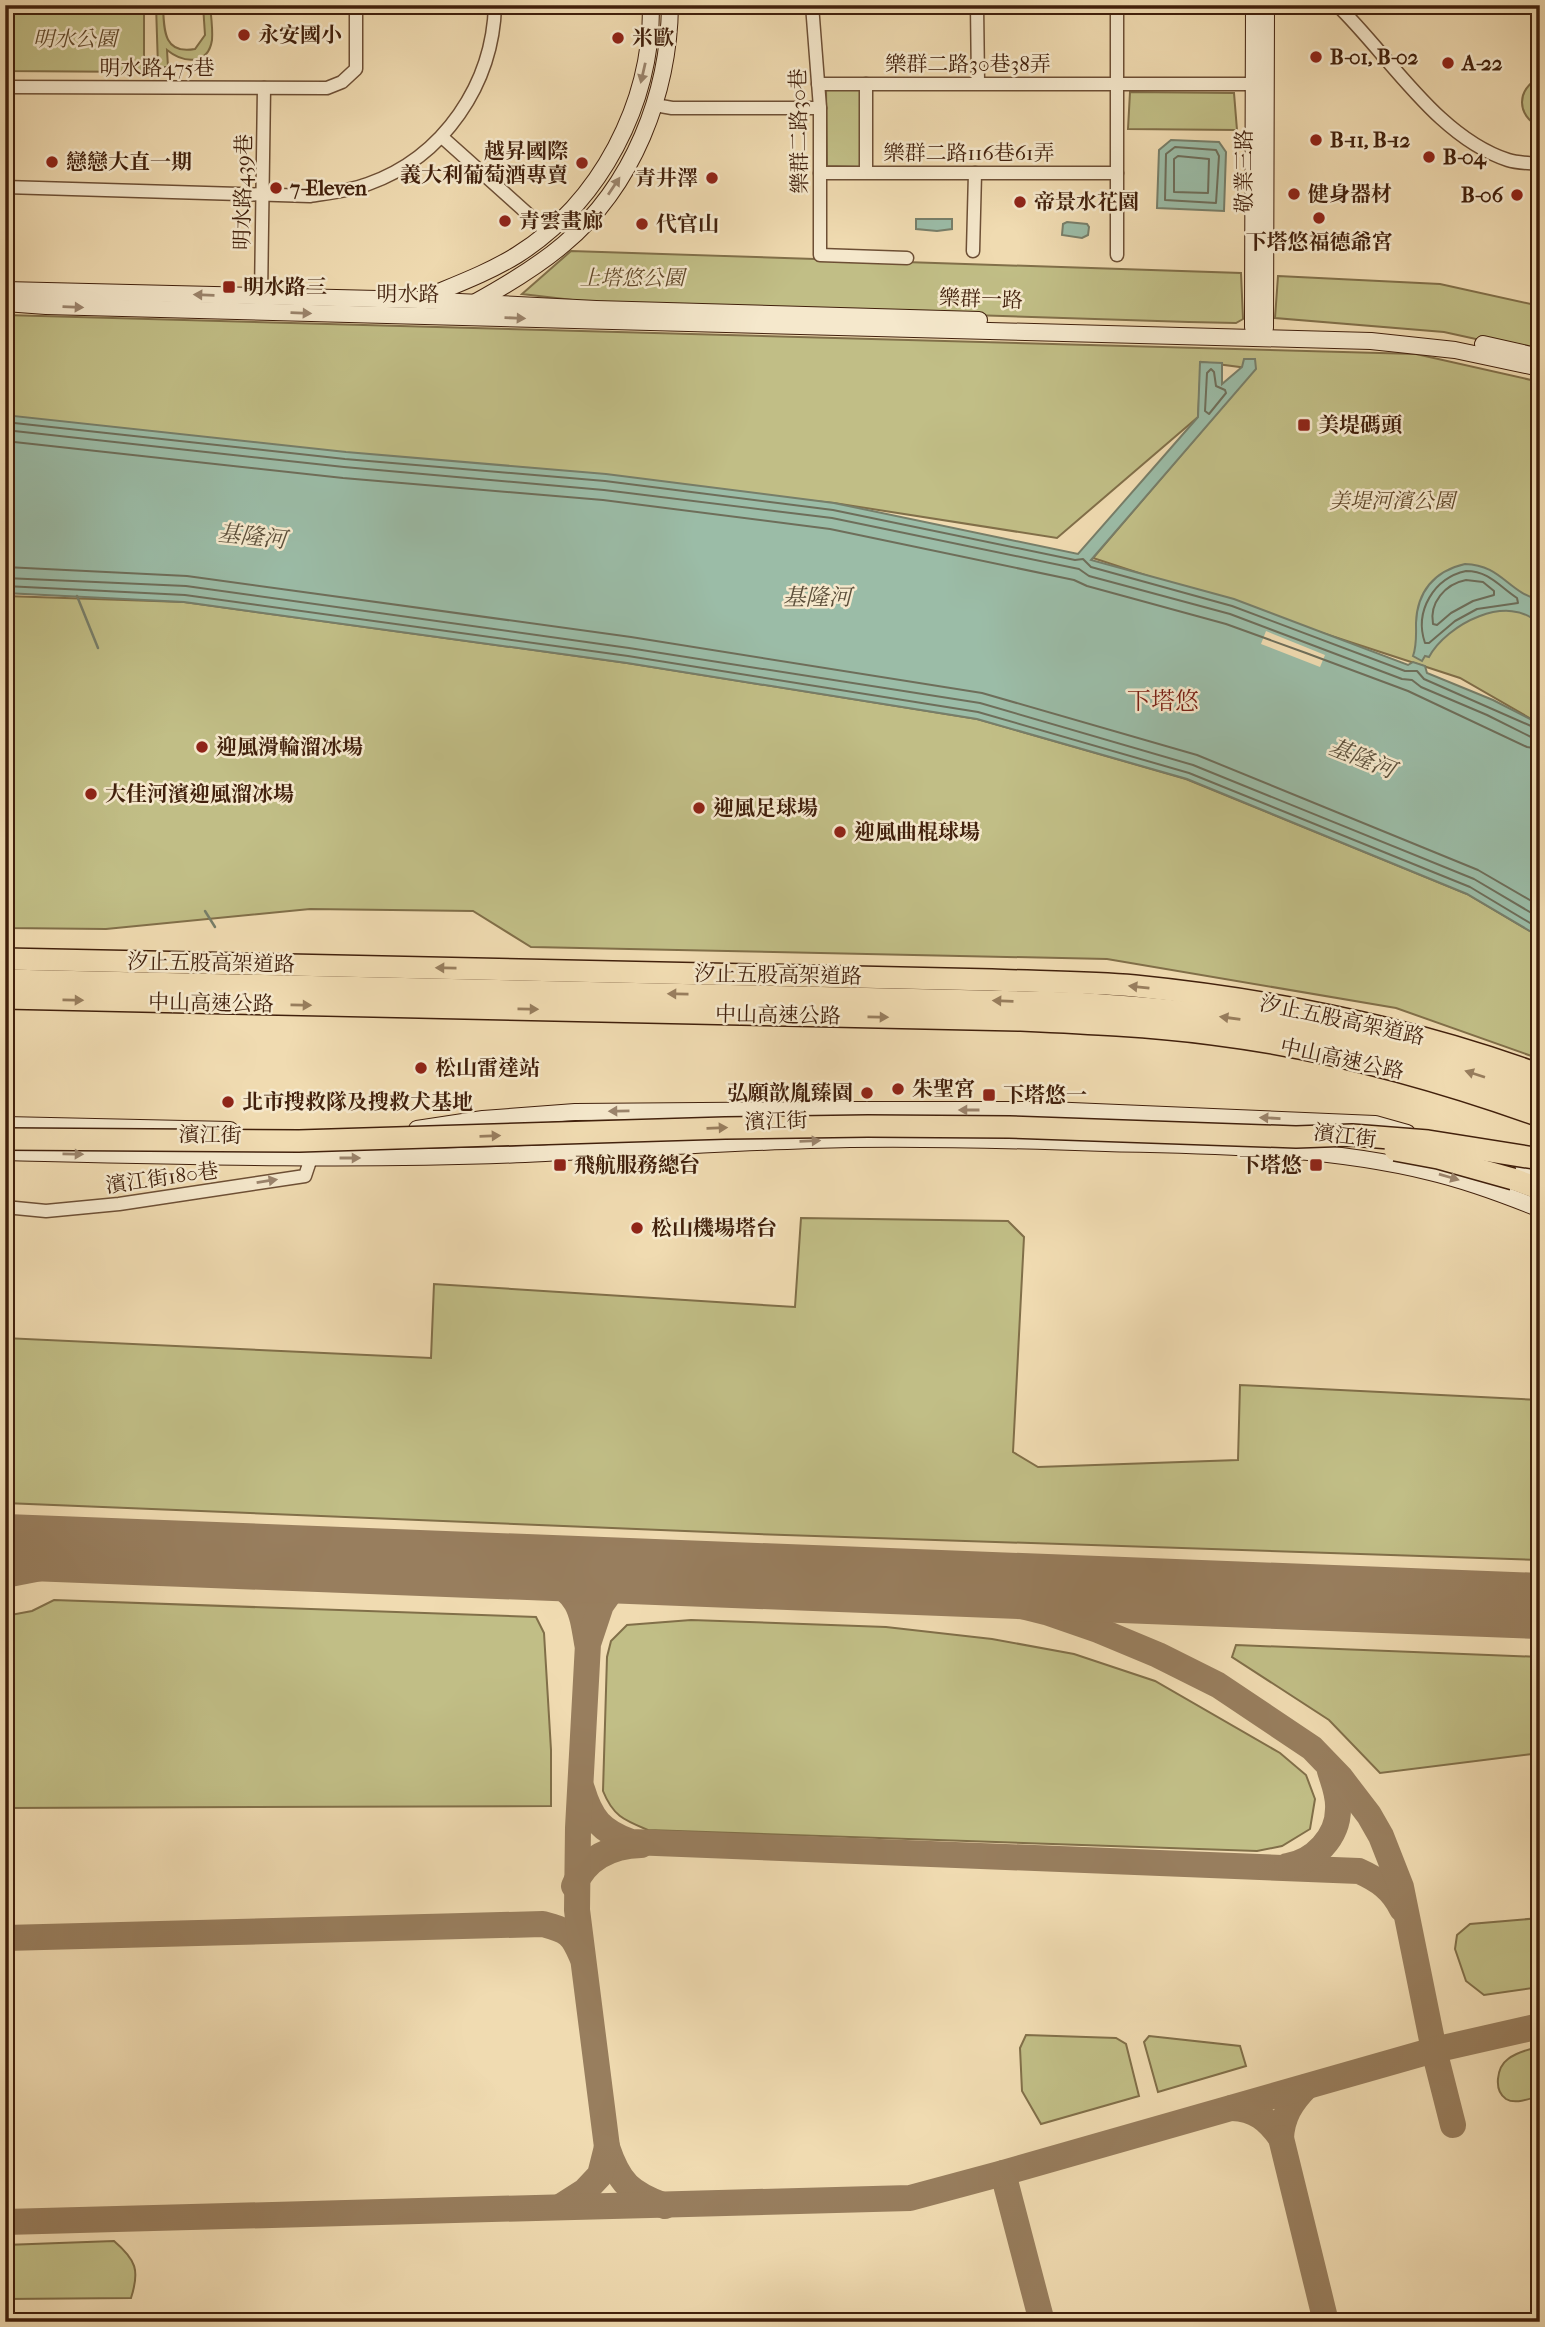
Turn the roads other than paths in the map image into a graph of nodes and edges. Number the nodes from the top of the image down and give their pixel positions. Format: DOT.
graph roads {
  1 [pos="356,5"];
  2 [pos="495,5"];
  3 [pos="651,5"];
  4 [pos="670,5"];
  5 [pos="812,5"];
  6 [pos="977,5"];
  7 [pos="1117,5"];
  8 [pos="1254,5"];
  9 [pos="1266,5"];
  10 [pos="1337,5"];
  11 [pos="978,83"];
  12 [pos="818,84"];
  13 [pos="866,84"];
  14 [pos="1117,84"];
  15 [pos="1254,84"];
  16 [pos="5,86"];
  17 [pos="264,88"];
  18 [pos="655,105"];
  19 [pos="820,108"];
  20 [pos="442,137"];
  21 [pos="1540,164"];
  22 [pos="866,172"];
  23 [pos="820,173"];
  24 [pos="975,173"];
  25 [pos="1117,173"];
  26 [pos="5,187"];
  27 [pos="263,195"];
  28 [pos="546,232"];
  29 [pos="973,251"];
  30 [pos="1117,255"];
  31 [pos="907,258"];
  32 [pos="525,272"];
  33 [pos="5,290"];
  34 [pos="261,297"];
  35 [pos="419,300"];
  36 [pos="476,302"];
  37 [pos="5,303"];
  38 [pos="46,306"];
  39 [pos="5,309"];
  40 [pos="596,309"];
  41 [pos="447,317"];
  42 [pos="1259,331"];
  43 [pos="1540,357"];
  44 [pos="1540,368"];
  45 [pos="5,959"];
  46 [pos="5,980"];
  47 [pos="5,998"];
  48 [pos="1540,1075"];
  49 [pos="1540,1096"];
  50 [pos="521,1115"];
  51 [pos="1540,1115"];
  52 [pos="5,1125"];
  53 [pos="1296,1137"];
  54 [pos="5,1139"];
  55 [pos="5,1152"];
  56 [pos="522,1154"];
  57 [pos="311,1158"];
  58 [pos="1540,1159"];
  59 [pos="1496,1160"];
  60 [pos="1540,1172"];
  61 [pos="1488,1188"];
  62 [pos="1540,1189"];
  63 [pos="5,1207"];
  64 [pos="1540,1209"];
  1 -- 17 [label="street, 明水路475巷"];
  2 -- 20 [label="street"];
  3 -- 28 [label="main road, 明水路, one-way"];
  4 -- 18 [label="main road, 明水路"];
  5 -- 12 [label="street, 樂群二路30巷"];
  6 -- 11 [label="street"];
  7 -- 14 [label="street"];
  8 -- 15 [label="main road, 敬業三路"];
  9 -- 42 [label="main road, 敬業三路"];
  10 -- 21 [label="street"];
  11 -- 13 [label="street, 樂群二路30巷38弄"];
  11 -- 14 [label="street, 樂群二路30巷38弄"];
  12 -- 13 [label="street, 樂群二路30巷38弄"];
  12 -- 19 [label="street, 樂群二路30巷"];
  13 -- 22 [label="street"];
  14 -- 15 [label="street, 樂群二路30巷38弄"];
  14 -- 25 [label="street"];
  15 -- 42 [label="main road, 敬業三路"];
  16 -- 17 [label="street, 明水路475巷"];
  17 -- 27 [label="street, 明水路439巷"];
  18 -- 19 [label="street"];
  32 -- 18 [label="main road, 明水路, one-way"];
  19 -- 23 [label="street, 樂群二路30巷"];
  20 -- 27 [label="street"];
  20 -- 28 [label="street"];
  22 -- 23 [label="street, 樂群二路116巷61弄"];
  22 -- 24 [label="street, 樂群二路116巷61弄"];
  23 -- 31 [label="street, 樂群二路30巷"];
  24 -- 25 [label="street, 樂群二路116巷61弄"];
  24 -- 29 [label="street"];
  25 -- 30 [label="street"];
  26 -- 27 [label="street"];
  27 -- 34 [label="street, 明水路439巷"];
  28 -- 35 [label="main road, 明水路"];
  32 -- 36 [label="main road, 明水路"];
  32 -- 40 [label="main road"];
  34 -- 33 [label="main road, 明水路, one-way"];
  34 -- 35 [label="main road, 明水路"];
  35 -- 36 [label="main road, 樂群一路"];
  36 -- 40 [label="main road, 樂群一路"];
  36 -- 41 [label="main road, 明水路"];
  37 -- 38 [label="main road, 明水路"];
  38 -- 39 [label="main road"];
  38 -- 41 [label="main road, 明水路, one-way"];
  40 -- 42 [label="main road, 樂群一路"];
  41 -- 42 [label="main road, 樂群一路, one-way"];
  42 -- 43 [label="main road, 樂群一路"];
  42 -- 44 [label="main road, 樂群一路"];
  48 -- 45 [label="highway, 汐止五股高架道路, one-way, bridge"];
  49 -- 46 [label="highway, 中山高速公路, one-way, bridge"];
  47 -- 51 [label="highway, 中山高速公路, one-way, bridge"];
  50 -- 52 [label="main road, 濱江街"];
  50 -- 56 [label="main road"];
  59 -- 50 [label="main road, 濱江街, one-way"];
  54 -- 53 [label="highway, one-way, bridge"];
  53 -- 58 [label="highway, bridge"];
  53 -- 62 [label="highway, bridge"];
  55 -- 57 [label="main road, 濱江街, one-way"];
  57 -- 56 [label="main road, 濱江街, one-way"];
  56 -- 61 [label="main road, 濱江街, one-way"];
  63 -- 57 [label="street, 濱江街180巷, one-way"];
  59 -- 60 [label="main road, 濱江街"];
  59 -- 61 [label="main road"];
  61 -- 64 [label="main road, 濱江街"];
}
